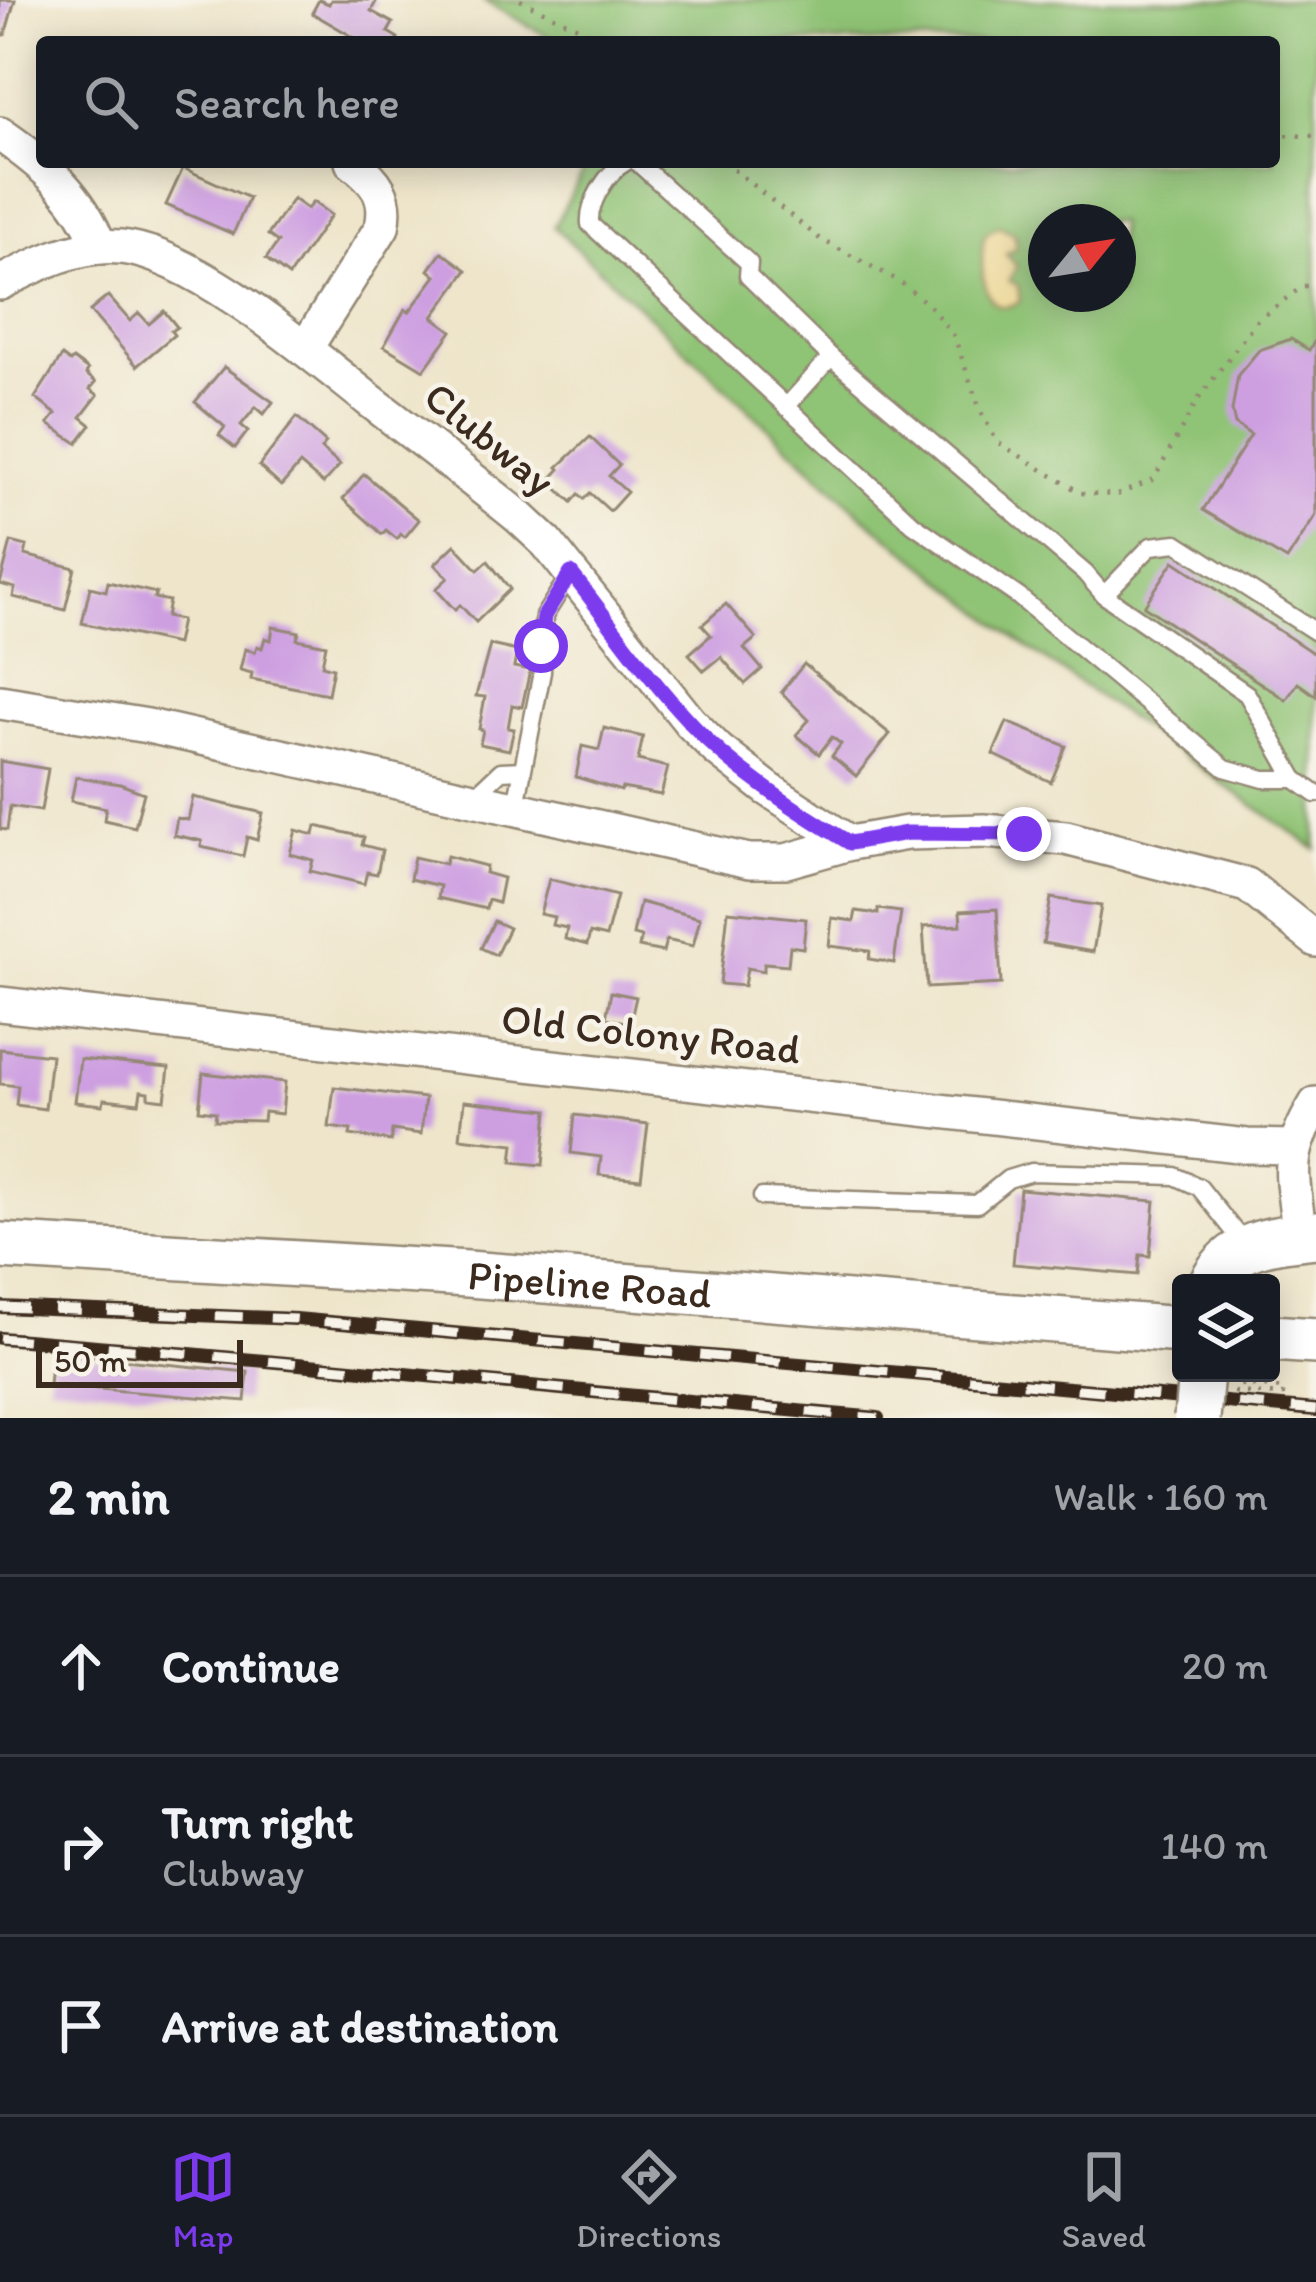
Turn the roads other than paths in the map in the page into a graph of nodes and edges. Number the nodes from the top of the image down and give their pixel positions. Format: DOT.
graph roads {
  1 [pos="0,134"];
  2 [pos="36,164"];
  3 [pos="41,168"];
  4 [pos="360,168"];
  5 [pos="615,168"];
  6 [pos="644,168"];
  7 [pos="100,247"];
  8 [pos="0,283"];
  9 [pos="304,349"];
  10 [pos="831,357"];
  11 [pos="786,407"];
  12 [pos="571,573"];
  13 [pos="1104,595"];
  14 [pos="1316,632"];
  15 [pos="0,702"];
  16 [pos="522,770"];
  17 [pos="1295,779"];
  18 [pos="1316,794"];
  19 [pos="470,800"];
  20 [pos="515,811"];
  21 [pos="850,843"];
  22 [pos="1316,940"];
  23 [pos="0,1004"];
  24 [pos="1316,1104"];
  25 [pos="1293,1147"];
  26 [pos="762,1197"];
  27 [pos="1308,1236"];
  28 [pos="0,1246"];
  29 [pos="1248,1247"];
  30 [pos="1219,1274"];
  31 [pos="1172,1329"];
  32 [pos="1280,1339"];
  33 [pos="1316,1341"];
  34 [pos="1214,1382"];
  35 [pos="1197,1418"];
  1 -- 2 [label="street"];
  3 -- 7 [label="street"];
  4 -- 9 [label="street"];
  5 -- 11 [label="lane"];
  6 -- 10 [label="lane"];
  7 -- 8 [label="street, Clubway"];
  7 -- 9 [label="street, Clubway"];
  9 -- 12 [label="street, Clubway"];
  10 -- 11 [label="lane"];
  10 -- 13 [label="lane"];
  11 -- 17 [label="lane"];
  12 -- 16 [label="lane"];
  12 -- 21 [label="street, Clubway"];
  13 -- 14 [label="lane"];
  13 -- 17 [label="lane"];
  15 -- 19 [label="street"];
  16 -- 19 [label="lane"];
  16 -- 20 [label="lane"];
  17 -- 18 [label="lane"];
  19 -- 20 [label="street"];
  20 -- 21 [label="street"];
  21 -- 22 [label="street"];
  23 -- 25 [label="street, Old Colony Road"];
  24 -- 25 [label="street"];
  25 -- 27 [label="street"];
  26 -- 29 [label="lane"];
  27 -- 29 [label="street"];
  28 -- 31 [label="street, Pipeline Road"];
  29 -- 30 [label="street"];
  32 -- 33 [label="street"];
  34 -- 35 [label="street, bridge"];
}
